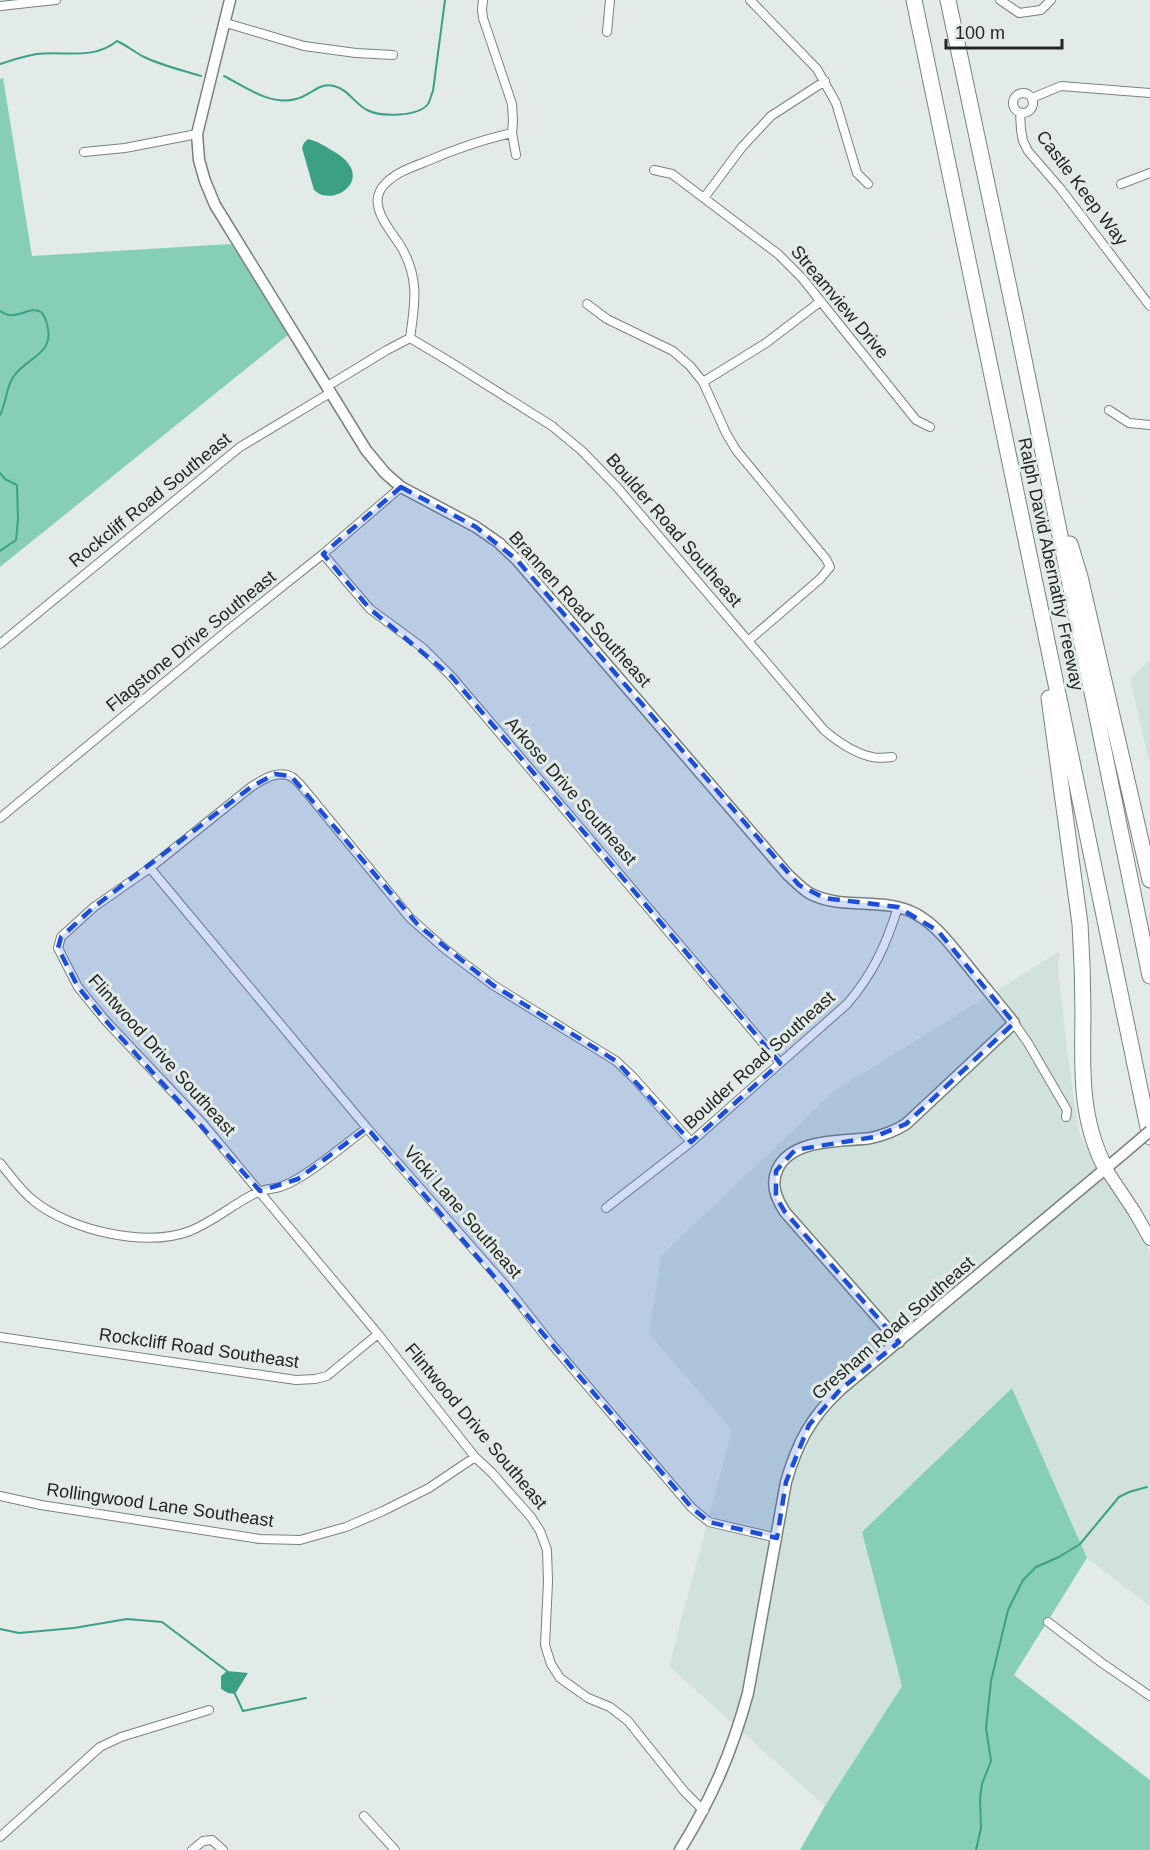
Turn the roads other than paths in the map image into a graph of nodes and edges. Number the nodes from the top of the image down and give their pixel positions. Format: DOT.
graph roads {
  1 [pos="56,0"];
  2 [pos="230,0"];
  3 [pos="483,0"];
  4 [pos="610,0"];
  5 [pos="750,0"];
  6 [pos="914,0"];
  7 [pos="948,0"];
  8 [pos="1000,0"];
  9 [pos="1051,0"];
  10 [pos="0,6"];
  11 [pos="226,23"];
  12 [pos="607,32"];
  13 [pos="393,55"];
  14 [pos="825,81"];
  15 [pos="1150,93"];
  16 [pos="1032,98"];
  17 [pos="1020,113"];
  18 [pos="512,133"];
  19 [pos="197,134"];
  20 [pos="84,152"];
  21 [pos="516,155"];
  22 [pos="654,170"];
  23 [pos="1150,173"];
  24 [pos="868,184"];
  25 [pos="1121,184"];
  26 [pos="704,198"];
  27 [pos="821,301"];
  28 [pos="587,304"];
  29 [pos="1150,306"];
  30 [pos="410,338"];
  31 [pos="703,382"];
  32 [pos="328,390"];
  33 [pos="1109,410"];
  34 [pos="1150,425"];
  35 [pos="930,427"];
  36 [pos="1041,446"];
  37 [pos="401,487"];
  38 [pos="1026,540"];
  39 [pos="323,554"];
  40 [pos="748,641"];
  41 [pos="0,644"];
  42 [pos="892,757"];
  43 [pos="0,818"];
  44 [pos="150,868"];
  45 [pos="1150,880"];
  46 [pos="898,907"];
  47 [pos="1150,976"];
  48 [pos="1014,1023"];
  49 [pos="780,1063"];
  50 [pos="1066,1118"];
  51 [pos="367,1128"];
  52 [pos="1150,1131"];
  53 [pos="1150,1137"];
  54 [pos="691,1142"];
  55 [pos="0,1163"];
  56 [pos="1106,1169"];
  57 [pos="260,1191"];
  58 [pos="606,1208"];
  59 [pos="1150,1239"];
  60 [pos="378,1334"];
  61 [pos="0,1337"];
  62 [pos="899,1342"];
  63 [pos="476,1457"];
  64 [pos="0,1496"];
  65 [pos="777,1538"];
  66 [pos="1048,1622"];
  67 [pos="1150,1696"];
  68 [pos="209,1710"];
  69 [pos="704,1811"];
  70 [pos="364,1816"];
  71 [pos="0,1837"];
  72 [pos="192,1850"];
  73 [pos="223,1850"];
  74 [pos="395,1850"];
  75 [pos="680,1850"];
  1 -- 10 [label="street"];
  2 -- 11 [label="street, Brannen Road Southeast"];
  3 -- 18 [label="street"];
  4 -- 12 [label="street"];
  5 -- 14 [label="street"];
  6 -- 38 [label="highway, Ralph David Abernathy Freeway"];
  7 -- 36 [label="highway, Ralph David Abernathy Freeway"];
  8 -- 9 [label="street"];
  11 -- 13 [label="street"];
  11 -- 19 [label="street, Brannen Road Southeast"];
  14 -- 24 [label="street"];
  14 -- 26 [label="street"];
  15 -- 16 [label="street, Castle Keep Way"];
  16 -- 17 [label="street, Castle Keep Way"];
  16 -- 17 [label="street, Castle Keep Way"];
  17 -- 29 [label="street, Castle Keep Way"];
  18 -- 21 [label="street"];
  18 -- 30 [label="street"];
  19 -- 20 [label="street"];
  19 -- 32 [label="street, Brannen Road Southeast"];
  22 -- 26 [label="street, Streamview Drive"];
  23 -- 25 [label="street"];
  26 -- 27 [label="street, Streamview Drive"];
  27 -- 31 [label="street"];
  27 -- 35 [label="street, Streamview Drive"];
  28 -- 31 [label="street"];
  30 -- 32 [label="street, Rockcliff Road Southeast"];
  30 -- 40 [label="street, Boulder Road Southeast"];
  31 -- 40 [label="street"];
  32 -- 37 [label="street, Brannen Road Southeast"];
  32 -- 41 [label="street, Rockcliff Road Southeast"];
  33 -- 34 [label="street"];
  36 -- 45 [label="highway"];
  36 -- 47 [label="highway, Ralph David Abernathy Freeway"];
  37 -- 39 [label="street, Flagstone Drive Southeast"];
  37 -- 46 [label="street, Brannen Road Southeast"];
  38 -- 53 [label="highway, Ralph David Abernathy Freeway"];
  38 -- 56 [label="highway"];
  39 -- 43 [label="street, Flagstone Drive Southeast"];
  39 -- 49 [label="street, Arkose Drive Southeast"];
  40 -- 42 [label="street, Boulder Road Southeast"];
  44 -- 51 [label="street, Vicki Lane Southeast"];
  44 -- 54 [label="street, Flintwood Drive Southeast"];
  44 -- 57 [label="street, Flintwood Drive Southeast"];
  46 -- 48 [label="street, Brannen Road Southeast"];
  46 -- 49 [label="street, Boulder Road Southeast"];
  48 -- 50 [label="street, Brannen Road Southeast"];
  48 -- 62 [label="street"];
  49 -- 54 [label="street, Boulder Road Southeast"];
  51 -- 57 [label="street"];
  51 -- 65 [label="street, Vicki Lane Southeast"];
  52 -- 56 [label="street, Gresham Road Southeast, bridge"];
  54 -- 58 [label="street, Boulder Road Southeast"];
  55 -- 57 [label="street"];
  56 -- 59 [label="main road"];
  56 -- 62 [label="street, Gresham Road Southeast"];
  57 -- 60 [label="street, Flintwood Drive Southeast"];
  60 -- 61 [label="street, Rockcliff Road Southeast"];
  60 -- 63 [label="street, Flintwood Drive Southeast"];
  62 -- 65 [label="street, Gresham Road Southeast"];
  63 -- 64 [label="street, Rollingwood Lane Southeast"];
  63 -- 69 [label="street, Flintwood Drive Southeast"];
  65 -- 69 [label="street, Gresham Road Southeast"];
  66 -- 67 [label="street"];
  68 -- 71 [label="street"];
  69 -- 75 [label="street, Gresham Road Southeast"];
  70 -- 74 [label="street"];
  72 -- 73 [label="street"];
}
